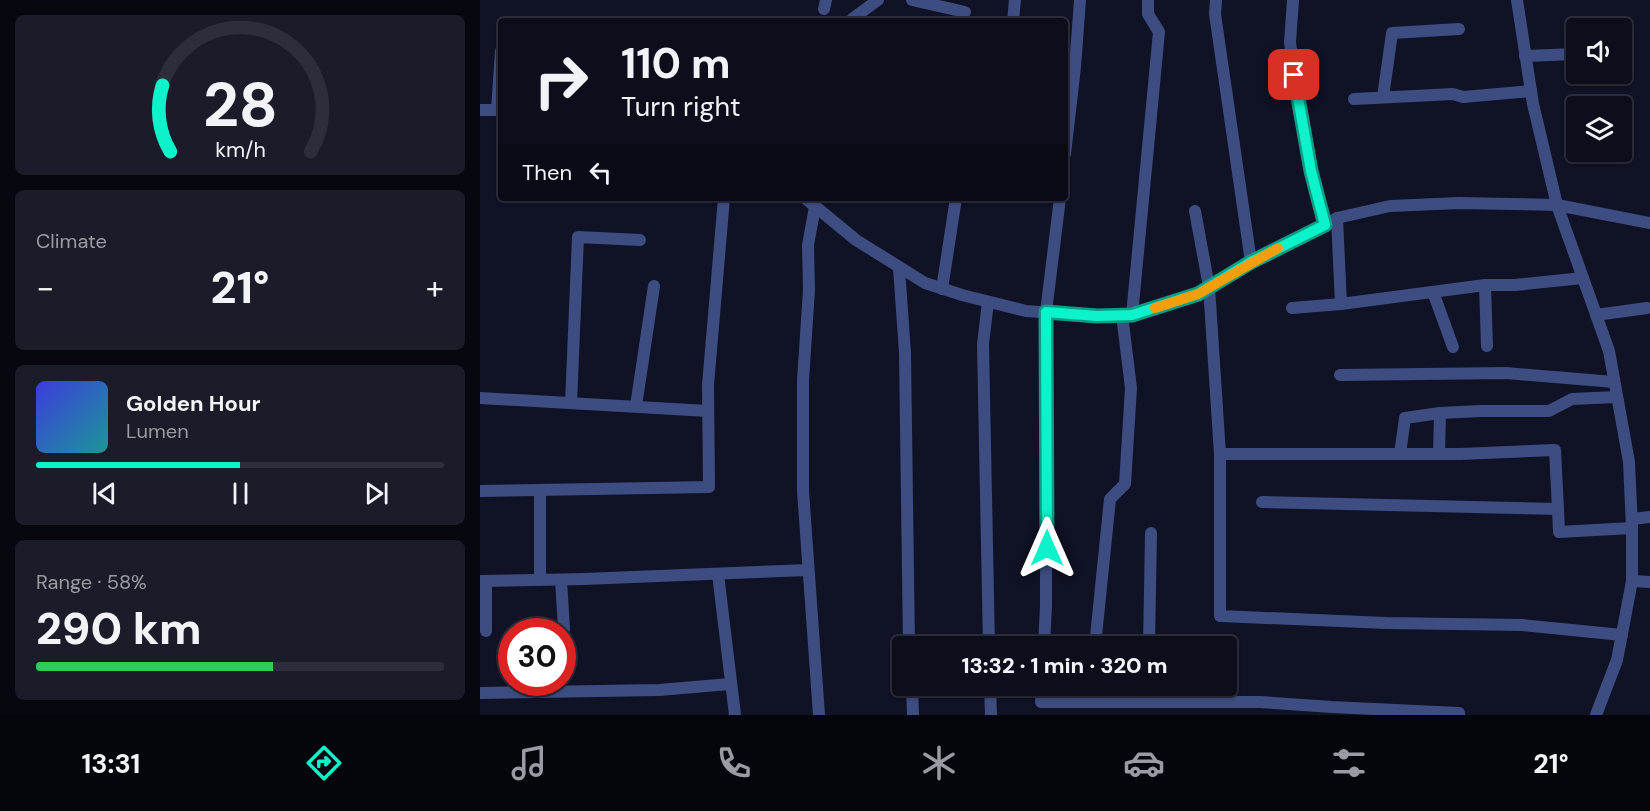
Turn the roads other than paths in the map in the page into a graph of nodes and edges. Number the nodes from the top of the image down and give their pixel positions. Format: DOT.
graph roads {
  1 [pos="878,0"];
  2 [pos="912,0"];
  3 [pos="1015,0"];
  4 [pos="1080,0"];
  5 [pos="1148,0"];
  6 [pos="1216,0"];
  7 [pos="1293,0"];
  8 [pos="1516,0"];
  9 [pos="965,12"];
  10 [pos="853,18"];
  11 [pos="1013,18"];
  12 [pos="1459,29"];
  13 [pos="1566,54"];
  14 [pos="1525,56"];
  15 [pos="1531,91"];
  16 [pos="1383,97"];
  17 [pos="1354,99"];
  18 [pos="480,110"];
  19 [pos="498,110"];
  20 [pos="1068,114"];
  21 [pos="724,201"];
  22 [pos="808,201"];
  23 [pos="956,201"];
  24 [pos="1060,201"];
  25 [pos="1557,205"];
  26 [pos="815,207"];
  27 [pos="1195,211"];
  28 [pos="1337,218"];
  29 [pos="1650,223"];
  30 [pos="1325,225"];
  31 [pos="640,240"];
  32 [pos="1251,262"];
  33 [pos="899,268"];
  34 [pos="1583,278"];
  35 [pos="1485,285"];
  36 [pos="654,286"];
  37 [pos="1209,287"];
  38 [pos="942,289"];
  39 [pos="1433,292"];
  40 [pos="988,302"];
  41 [pos="1341,304"];
  42 [pos="1292,308"];
  43 [pos="1647,308"];
  44 [pos="1046,312"];
  45 [pos="1127,315"];
  46 [pos="1596,315"];
  47 [pos="1487,346"];
  48 [pos="1453,347"];
  49 [pos="1340,375"];
  50 [pos="1614,382"];
  51 [pos="480,398"];
  52 [pos="1617,398"];
  53 [pos="571,403"];
  54 [pos="636,406"];
  55 [pos="708,411"];
  56 [pos="1440,413"];
  57 [pos="1220,454"];
  58 [pos="1400,454"];
  59 [pos="1439,454"];
  60 [pos="480,491"];
  61 [pos="540,491"];
  62 [pos="1262,502"];
  63 [pos="1558,509"];
  64 [pos="1650,517"];
  65 [pos="1632,523"];
  66 [pos="1151,533"];
  67 [pos="808,570"];
  68 [pos="718,574"];
  69 [pos="540,580"];
  70 [pos="561,580"];
  71 [pos="483,581"];
  72 [pos="1632,581"];
  73 [pos="1650,582"];
  74 [pos="563,618"];
  75 [pos="486,631"];
  76 [pos="1622,635"];
  77 [pos="909,636"];
  78 [pos="989,636"];
  79 [pos="1044,636"];
  80 [pos="1096,636"];
  81 [pos="1149,636"];
  82 [pos="730,684"];
  83 [pos="480,693"];
  84 [pos="913,696"];
  85 [pos="990,696"];
  86 [pos="1041,696"];
  87 [pos="1090,696"];
  88 [pos="1144,696"];
  89 [pos="1143,700"];
  90 [pos="1089,701"];
  91 [pos="1260,702"];
  92 [pos="1332,711"];
  93 [pos="735,715"];
  94 [pos="819,715"];
  95 [pos="914,715"];
  96 [pos="991,715"];
  97 [pos="1259,715"];
  98 [pos="1459,715"];
  99 [pos="1596,715"];
  1 -- 10 [label="street"];
  2 -- 9 [label="street"];
  3 -- 11 [label="street"];
  4 -- 20 [label="street"];
  5 -- 45 [label="street"];
  6 -- 32 [label="street"];
  7 -- 30 [label="street"];
  8 -- 14 [label="street"];
  12 -- 16 [label="street"];
  13 -- 14 [label="street"];
  14 -- 15 [label="street"];
  15 -- 16 [label="street"];
  15 -- 25 [label="street"];
  16 -- 17 [label="street"];
  18 -- 19 [label="street"];
  21 -- 55 [label="street"];
  22 -- 26 [label="street"];
  23 -- 38 [label="street"];
  24 -- 44 [label="street"];
  25 -- 28 [label="street"];
  25 -- 29 [label="street"];
  25 -- 34 [label="street"];
  26 -- 33 [label="street"];
  26 -- 67 [label="street"];
  27 -- 37 [label="street"];
  28 -- 30 [label="street"];
  28 -- 41 [label="street"];
  30 -- 32 [label="street"];
  31 -- 53 [label="street"];
  32 -- 37 [label="street"];
  33 -- 38 [label="street"];
  33 -- 77 [label="street"];
  34 -- 35 [label="street"];
  34 -- 46 [label="street"];
  35 -- 39 [label="street"];
  35 -- 47 [label="street"];
  36 -- 54 [label="street"];
  37 -- 45 [label="street"];
  37 -- 57 [label="street"];
  38 -- 40 [label="street"];
  39 -- 41 [label="street"];
  39 -- 48 [label="street"];
  40 -- 44 [label="street"];
  40 -- 78 [label="street"];
  41 -- 42 [label="street"];
  43 -- 46 [label="street"];
  44 -- 45 [label="street"];
  44 -- 79 [label="street"];
  45 -- 80 [label="street"];
  46 -- 50 [label="street"];
  49 -- 50 [label="street"];
  50 -- 52 [label="street"];
  51 -- 53 [label="street"];
  52 -- 56 [label="street"];
  52 -- 65 [label="street"];
  53 -- 54 [label="street"];
  54 -- 55 [label="street"];
  55 -- 61 [label="street"];
  56 -- 58 [label="street"];
  56 -- 59 [label="street"];
  57 -- 58 [label="street"];
  57 -- 76 [label="street"];
  58 -- 59 [label="street"];
  59 -- 63 [label="street"];
  60 -- 61 [label="street"];
  61 -- 69 [label="street"];
  62 -- 63 [label="street"];
  63 -- 65 [label="street"];
  64 -- 65 [label="street"];
  65 -- 72 [label="street"];
  66 -- 81 [label="street"];
  67 -- 68 [label="street"];
  67 -- 94 [label="street"];
  68 -- 70 [label="street"];
  68 -- 82 [label="street"];
  69 -- 70 [label="street"];
  69 -- 71 [label="street"];
  70 -- 74 [label="street"];
  71 -- 75 [label="street"];
  72 -- 73 [label="street"];
  72 -- 76 [label="street"];
  76 -- 99 [label="street"];
  82 -- 83 [label="street"];
  82 -- 93 [label="street"];
  84 -- 95 [label="street"];
  85 -- 96 [label="street"];
  86 -- 90 [label="street"];
  87 -- 90 [label="street"];
  88 -- 89 [label="street"];
  89 -- 90 [label="street"];
  89 -- 91 [label="street"];
  91 -- 92 [label="street"];
  91 -- 97 [label="street"];
  92 -- 98 [label="street"];
}
